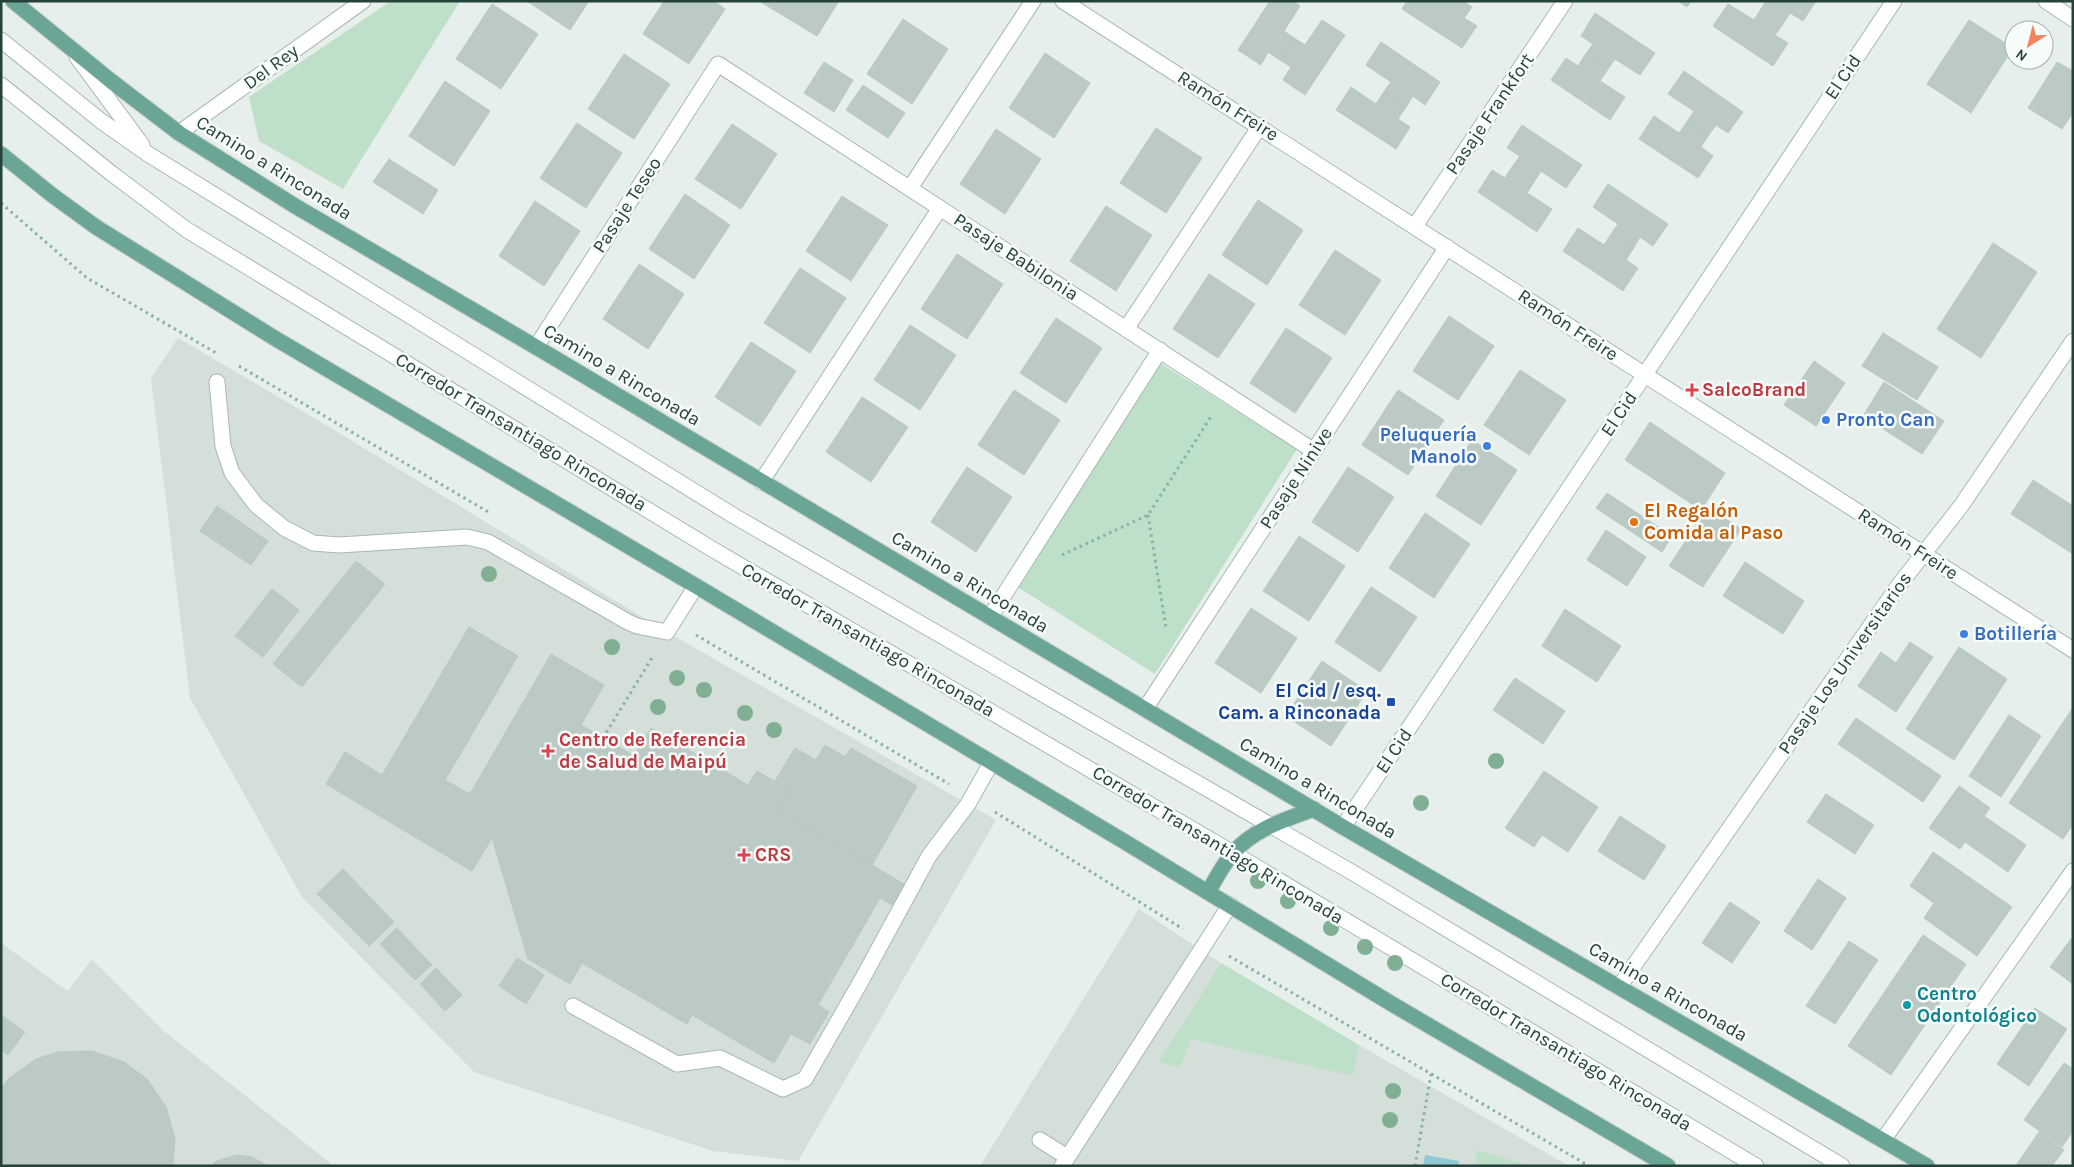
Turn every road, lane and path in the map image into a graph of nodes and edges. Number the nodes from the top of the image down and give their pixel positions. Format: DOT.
graph roads {
  1 [pos="12,1"];
  2 [pos="363,1"];
  3 [pos="1032,1"];
  4 [pos="1063,1"];
  5 [pos="1565,1"];
  6 [pos="1894,1"];
  7 [pos="2046,1"];
  8 [pos="2073,19"];
  9 [pos="1,40"];
  10 [pos="71,49"];
  11 [pos="718,64"];
  12 [pos="1,84"];
  13 [pos="1260,126"];
  14 [pos="180,133"];
  15 [pos="1,154"];
  16 [pos="148,154"];
  17 [pos="910,188"];
  18 [pos="1,203"];
  19 [pos="940,208"];
  20 [pos="1415,226"];
  21 [pos="1447,247"];
  22 [pos="1126,329"];
  23 [pos="2073,341"];
  24 [pos="536,347"];
  25 [pos="1160,350"];
  26 [pos="224,357"];
  27 [pos="232,362"];
  28 [pos="1644,376"];
  29 [pos="217,382"];
  30 [pos="1215,410"];
  31 [pos="1314,451"];
  32 [pos="761,482"];
  33 [pos="1148,515"];
  34 [pos="496,516"];
  35 [pos="1923,554"];
  36 [pos="1059,557"];
  37 [pos="696,586"];
  38 [pos="990,617"];
  39 [pos="671,627"];
  40 [pos="2073,650"];
  41 [pos="1172,667"];
  42 [pos="1145,709"];
  43 [pos="603,738"];
  44 [pos="991,763"];
  45 [pos="971,798"];
  46 [pos="1314,809"];
  47 [pos="1270,825"];
  48 [pos="1344,827"];
  49 [pos="1233,853"];
  50 [pos="2073,871"];
  51 [pos="1208,892"];
  52 [pos="1230,905"];
  53 [pos="1206,943"];
  54 [pos="1619,987"];
  55 [pos="573,1006"];
  56 [pos="1431,1074"];
  57 [pos="1040,1140"];
  58 [pos="1884,1140"];
  59 [pos="1064,1162"];
  60 [pos="1415,1166"];
  61 [pos="1589,1166"];
  62 [pos="1668,1166"];
  63 [pos="1756,1166"];
  64 [pos="1842,1166"];
  65 [pos="1927,1166"];
  1 -- 10 [label="main road, Camino a Rinconada"];
  2 -- 14 [label="street, Del Rey"];
  3 -- 17 [label="street"];
  4 -- 13 [label="street, Ramón Freire"];
  5 -- 20 [label="street, Pasaje Frankfort"];
  6 -- 28 [label="street, El Cid"];
  7 -- 8 [label="street"];
  9 -- 16 [label="street, Corredor Transantiago Rinconada"];
  10 -- 14 [label="main road, Camino a Rinconada"];
  10 -- 16 [label="street, Corredor Transantiago Rinconada"];
  11 -- 17 [label="street, Pasaje Babilonia"];
  11 -- 24 [label="street, Pasaje Teseo"];
  12 -- 49 [label="street, Corredor Transantiago Rinconada"];
  13 -- 20 [label="street, Ramón Freire"];
  13 -- 22 [label="street"];
  14 -- 24 [label="main road, Camino a Rinconada"];
  15 -- 37 [label="main road"];
  16 -- 47 [label="street, Corredor Transantiago Rinconada"];
  17 -- 19 [label="street, Pasaje Babilonia"];
  18 -- 26 [label="path"];
  19 -- 22 [label="street, Pasaje Babilonia"];
  19 -- 32 [label="street"];
  20 -- 21 [label="street, Ramón Freire"];
  21 -- 28 [label="street, Ramón Freire"];
  21 -- 31 [label="street, Pasaje Ninive"];
  22 -- 25 [label="street, Pasaje Babilonia"];
  23 -- 35 [label="street, Pasaje Los Universitarios"];
  24 -- 32 [label="main road, Camino a Rinconada"];
  25 -- 31 [label="street, Pasaje Babilonia"];
  25 -- 38 [label="street"];
  27 -- 34 [label="path"];
  28 -- 35 [label="street, Ramón Freire"];
  28 -- 48 [label="street, El Cid"];
  29 -- 39 [label="street"];
  30 -- 33 [label="path"];
  31 -- 41 [label="street, Pasaje Ninive"];
  32 -- 38 [label="main road, Camino a Rinconada"];
  33 -- 36 [label="path"];
  33 -- 41 [label="path"];
  35 -- 40 [label="street, Ramón Freire"];
  35 -- 54 [label="street, Pasaje Los Universitarios"];
  37 -- 39 [label="street"];
  37 -- 44 [label="main road"];
  38 -- 42 [label="main road, Camino a Rinconada"];
  39 -- 43 [label="path"];
  39 -- 45 [label="path"];
  41 -- 42 [label="street, Pasaje Ninive"];
  42 -- 46 [label="main road, Camino a Rinconada"];
  44 -- 45 [label="street"];
  44 -- 51 [label="main road"];
  45 -- 53 [label="path"];
  45 -- 55 [label="street"];
  46 -- 47 [label="main road"];
  46 -- 48 [label="main road, Camino a Rinconada"];
  47 -- 49 [label="main road"];
  47 -- 64 [label="street, Corredor Transantiago Rinconada"];
  48 -- 54 [label="main road, Camino a Rinconada"];
  49 -- 51 [label="main road"];
  49 -- 63 [label="street, Corredor Transantiago Rinconada"];
  50 -- 58 [label="street"];
  51 -- 52 [label="main road"];
  52 -- 53 [label="street"];
  52 -- 62 [label="main road"];
  53 -- 56 [label="path"];
  53 -- 59 [label="street"];
  54 -- 58 [label="main road, Camino a Rinconada"];
  56 -- 60 [label="path"];
  56 -- 61 [label="path"];
  57 -- 59 [label="street"];
  58 -- 65 [label="main road, Camino a Rinconada"];
}
